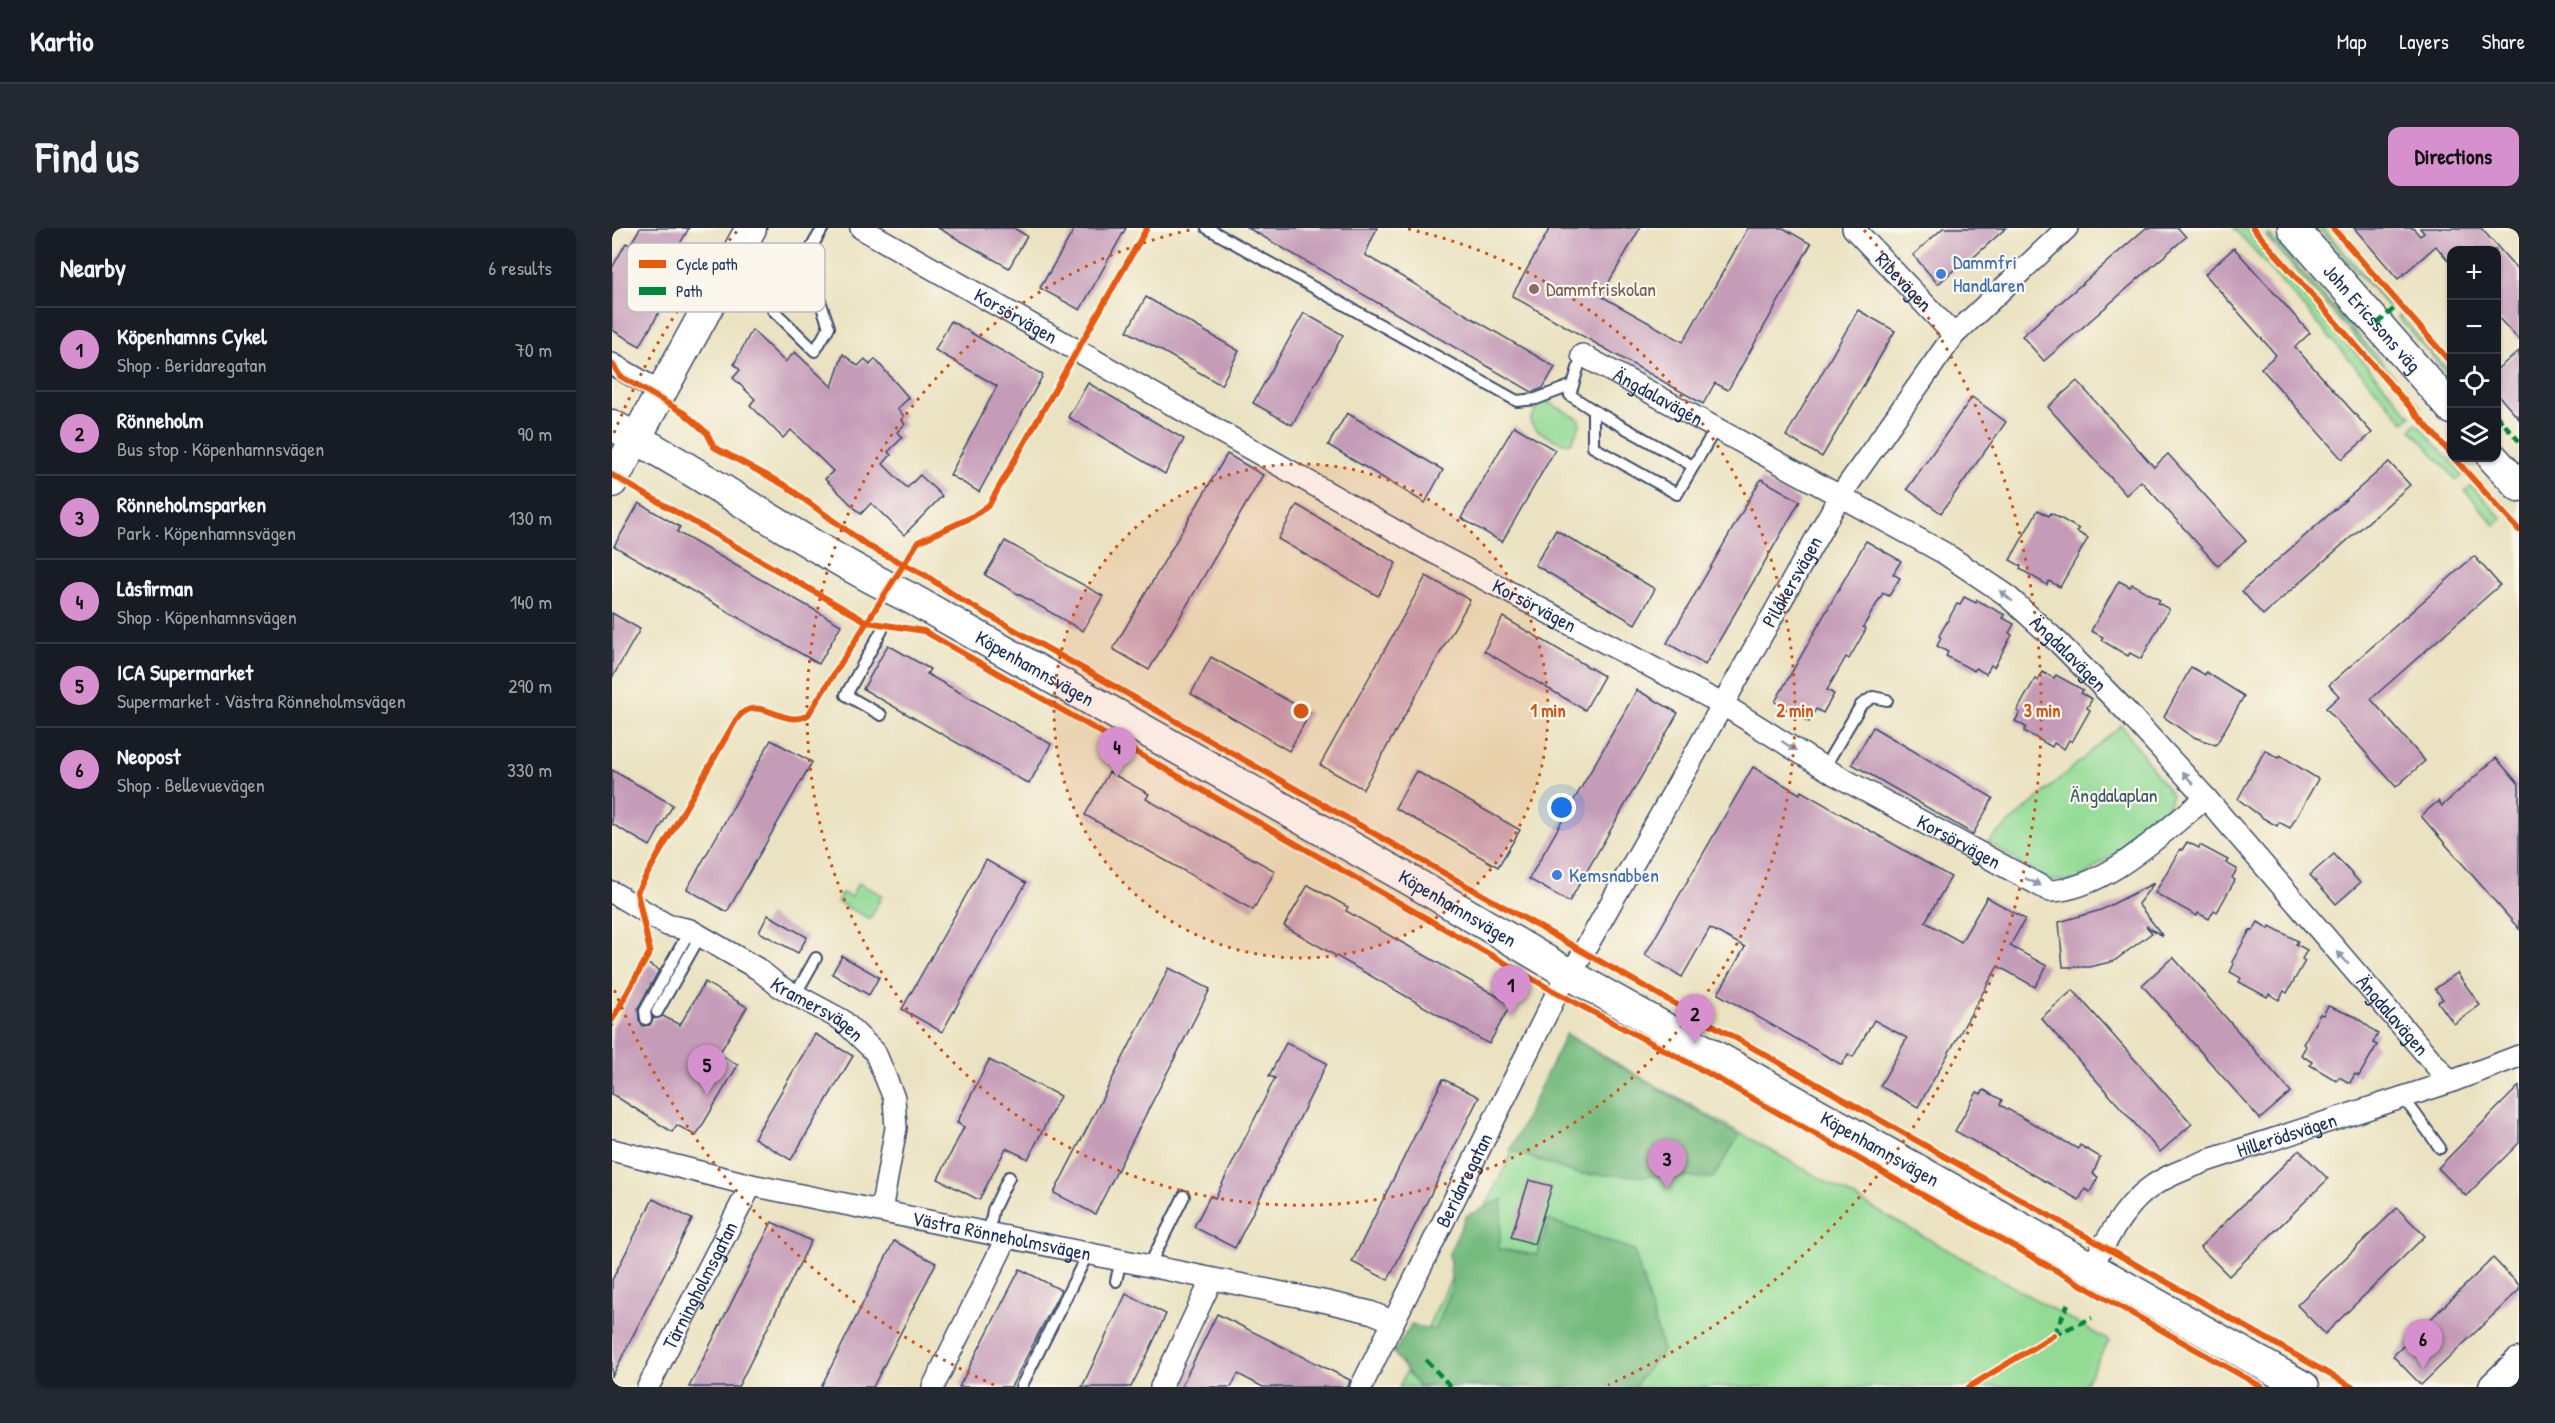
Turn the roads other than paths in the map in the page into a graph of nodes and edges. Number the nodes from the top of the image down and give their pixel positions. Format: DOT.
graph roads {
  1 [pos="751,228"];
  2 [pos="823,228"];
  3 [pos="861,228"];
  4 [pos="1207,228"];
  5 [pos="1853,228"];
  6 [pos="2067,228"];
  7 [pos="2293,228"];
  8 [pos="743,243"];
  9 [pos="814,243"];
  10 [pos="706,312"];
  11 [pos="775,312"];
  12 [pos="824,312"];
  13 [pos="1954,334"];
  14 [pos="1582,355"];
  15 [pos="612,364"];
  16 [pos="1573,385"];
  17 [pos="662,393"];
  18 [pos="2450,408"];
  19 [pos="1593,410"];
  20 [pos="1716,428"];
  21 [pos="624,432"];
  22 [pos="2497,462"];
  23 [pos="1693,466"];
  24 [pos="612,482"];
  25 [pos="2519,486"];
  26 [pos="1840,496"];
  27 [pos="882,630"];
  28 [pos="1887,700"];
  29 [pos="1722,704"];
  30 [pos="881,714"];
  31 [pos="1824,768"];
  32 [pos="2206,798"];
  33 [pos="612,892"];
  34 [pos="695,933"];
  35 [pos="816,958"];
  36 [pos="1569,974"];
  37 [pos="795,995"];
  38 [pos="657,1012"];
  39 [pos="646,1019"];
  40 [pos="2519,1056"];
  41 [pos="2450,1082"];
  42 [pos="2403,1097"];
  43 [pos="2440,1148"];
  44 [pos="612,1150"];
  45 [pos="1009,1178"];
  46 [pos="751,1185"];
  47 [pos="1184,1196"];
  48 [pos="881,1211"];
  49 [pos="998,1235"];
  50 [pos="1088,1253"];
  51 [pos="1121,1260"];
  52 [pos="1149,1266"];
  53 [pos="2090,1268"];
  54 [pos="1212,1279"];
  55 [pos="1116,1281"];
  56 [pos="1392,1321"];
  57 [pos="2519,1363"];
  58 [pos="648,1387"];
  59 [pos="933,1387"];
  60 [pos="1021,1387"];
  61 [pos="1161,1387"];
  62 [pos="1360,1387"];
  63 [pos="2304,1387"];
  64 [pos="2494,1387"];
  1 -- 8 [label="street"];
  2 -- 9 [label="lane"];
  3 -- 29 [label="street, Korsörvägen"];
  4 -- 16 [label="lane"];
  5 -- 13 [label="street, Ribevägen"];
  6 -- 13 [label="street, Pilåkersvägen"];
  7 -- 18 [label="street, John Ericssons väg"];
  10 -- 17 [label="street"];
  11 -- 12 [label="lane"];
  13 -- 26 [label="street, Pilåkersvägen"];
  14 -- 16 [label="lane"];
  14 -- 20 [label="street, Ängdalavägen"];
  15 -- 17 [label="street"];
  16 -- 19 [label="lane"];
  17 -- 21 [label="street"];
  19 -- 23 [label="lane"];
  19 -- 23 [label="lane"];
  20 -- 23 [label="lane"];
  20 -- 26 [label="street, Ängdalavägen"];
  21 -- 24 [label="street"];
  21 -- 36 [label="street, Köpenhamnsvägen"];
  22 -- 25 [label="street"];
  26 -- 29 [label="street, Pilåkersvägen"];
  32 -- 26 [label="street, Ängdalavägen, one-way"];
  27 -- 30 [label="lane"];
  28 -- 31 [label="lane"];
  29 -- 31 [label="street, Korsörvägen, one-way"];
  29 -- 36 [label="street, Pilåkersvägen"];
  31 -- 32 [label="street, Korsörvägen, one-way"];
  41 -- 32 [label="street, Ängdalavägen, one-way"];
  33 -- 34 [label="street, Kramersvägen"];
  34 -- 37 [label="street, Kramersvägen"];
  34 -- 38 [label="lane"];
  34 -- 39 [label="lane"];
  35 -- 37 [label="lane"];
  36 -- 53 [label="street, Köpenhamnsvägen"];
  36 -- 56 [label="street, Beridaregatan"];
  37 -- 48 [label="street, Kramersvägen"];
  40 -- 41 [label="street, Hillerödsvägen"];
  41 -- 42 [label="street, Hillerödsvägen"];
  42 -- 43 [label="lane"];
  42 -- 53 [label="street, Hillerödsvägen"];
  44 -- 46 [label="street, Västra Rönneholmsvägen"];
  45 -- 49 [label="lane"];
  46 -- 48 [label="street, Västra Rönneholmsvägen"];
  46 -- 58 [label="street, Tärningholmsgatan"];
  47 -- 52 [label="lane"];
  48 -- 49 [label="street, Västra Rönneholmsvägen"];
  49 -- 50 [label="street, Västra Rönneholmsvägen"];
  49 -- 59 [label="street"];
  50 -- 51 [label="street, Västra Rönneholmsvägen"];
  50 -- 60 [label="lane"];
  51 -- 52 [label="street, Västra Rönneholmsvägen"];
  51 -- 55 [label="lane"];
  52 -- 54 [label="street, Västra Rönneholmsvägen"];
  53 -- 63 [label="street, Köpenhamnsvägen"];
  54 -- 56 [label="street, Västra Rönneholmsvägen"];
  54 -- 61 [label="street"];
  56 -- 62 [label="street, Beridaregatan"];
  57 -- 64 [label="street"];
}
